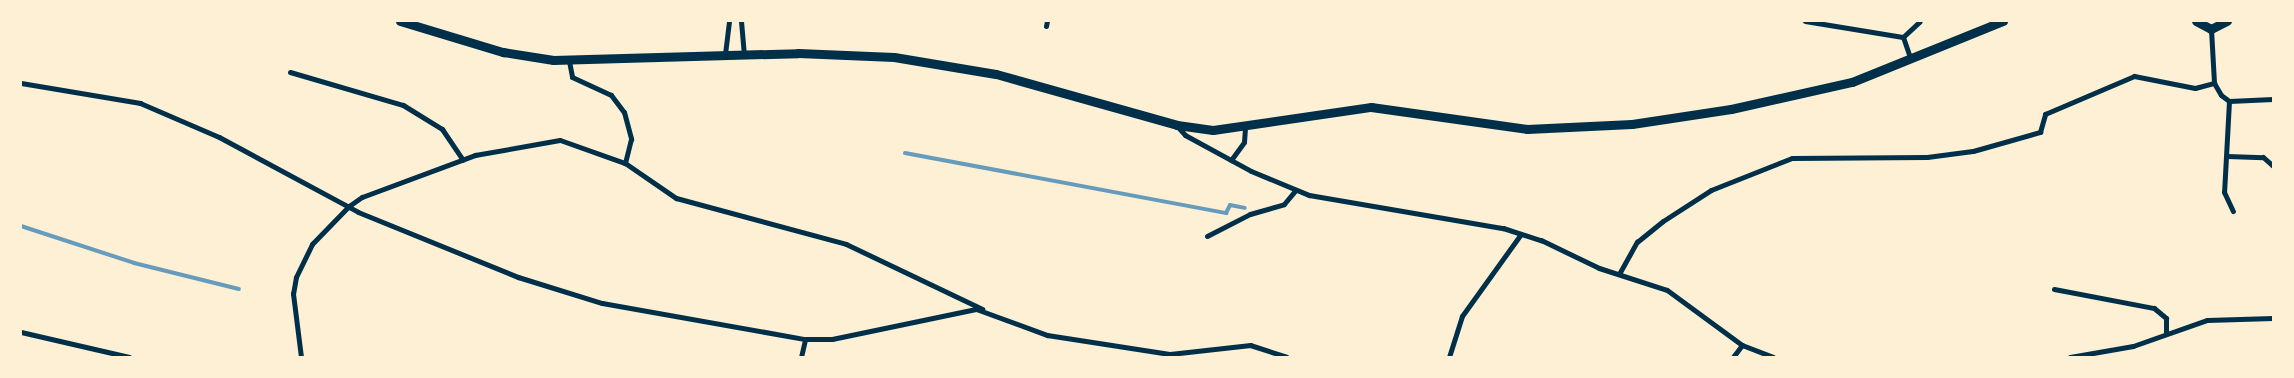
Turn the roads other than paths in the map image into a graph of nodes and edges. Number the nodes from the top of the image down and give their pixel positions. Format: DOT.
graph roads {
  1 [pos="400,21"];
  2 [pos="729,21"];
  3 [pos="741,21"];
  4 [pos="1806,21"];
  5 [pos="1920,21"];
  6 [pos="2003,21"];
  7 [pos="2196,22"];
  8 [pos="2227,22"];
  9 [pos="2211,29"];
  10 [pos="1903,37"];
  11 [pos="744,53"];
  12 [pos="725,54"];
  13 [pos="1911,60"];
  14 [pos="569,61"];
  15 [pos="290,72"];
  16 [pos="21,83"];
  17 [pos="2214,83"];
  18 [pos="2273,100"];
  19 [pos="2229,101"];
  20 [pos="1177,125"];
  21 [pos="1246,128"];
  22 [pos="2227,156"];
  23 [pos="463,160"];
  24 [pos="1231,160"];
  25 [pos="626,163"];
  26 [pos="2273,166"];
  27 [pos="1295,191"];
  28 [pos="349,206"];
  29 [pos="2233,211"];
  30 [pos="1521,234"];
  31 [pos="1207,236"];
  32 [pos="1619,274"];
  33 [pos="2054,289"];
  34 [pos="982,310"];
  35 [pos="2273,318"];
  36 [pos="21,332"];
  37 [pos="2166,332"];
  38 [pos="805,339"];
  39 [pos="1742,345"];
  40 [pos="129,357"];
  41 [pos="301,357"];
  42 [pos="801,357"];
  43 [pos="1286,357"];
  44 [pos="1449,357"];
  45 [pos="1733,357"];
  46 [pos="1773,357"];
  47 [pos="2070,357"];
  1 -- 14 [label="main road"];
  2 -- 12 [label="street"];
  3 -- 11 [label="street"];
  4 -- 10 [label="street"];
  5 -- 10 [label="street"];
  6 -- 13 [label="main road"];
  7 -- 9 [label="main road"];
  8 -- 9 [label="main road"];
  9 -- 17 [label="street"];
  10 -- 13 [label="street"];
  11 -- 12 [label="main road"];
  11 -- 20 [label="main road"];
  12 -- 14 [label="main road"];
  13 -- 21 [label="main road"];
  14 -- 25 [label="street"];
  15 -- 23 [label="street"];
  16 -- 28 [label="street"];
  17 -- 19 [label="street"];
  17 -- 32 [label="street"];
  18 -- 19 [label="street"];
  19 -- 22 [label="street"];
  20 -- 21 [label="main road"];
  20 -- 24 [label="street"];
  21 -- 24 [label="street"];
  22 -- 26 [label="street"];
  22 -- 29 [label="street"];
  23 -- 25 [label="street"];
  23 -- 28 [label="street"];
  24 -- 27 [label="street"];
  25 -- 34 [label="street"];
  27 -- 30 [label="street"];
  27 -- 31 [label="street"];
  28 -- 38 [label="street"];
  28 -- 41 [label="street"];
  30 -- 32 [label="street"];
  30 -- 44 [label="street"];
  32 -- 39 [label="street"];
  33 -- 37 [label="street"];
  34 -- 38 [label="street"];
  34 -- 43 [label="street"];
  35 -- 37 [label="street"];
  36 -- 40 [label="street"];
  37 -- 47 [label="street"];
  38 -- 42 [label="street"];
  39 -- 45 [label="street"];
  39 -- 46 [label="street"];
}
